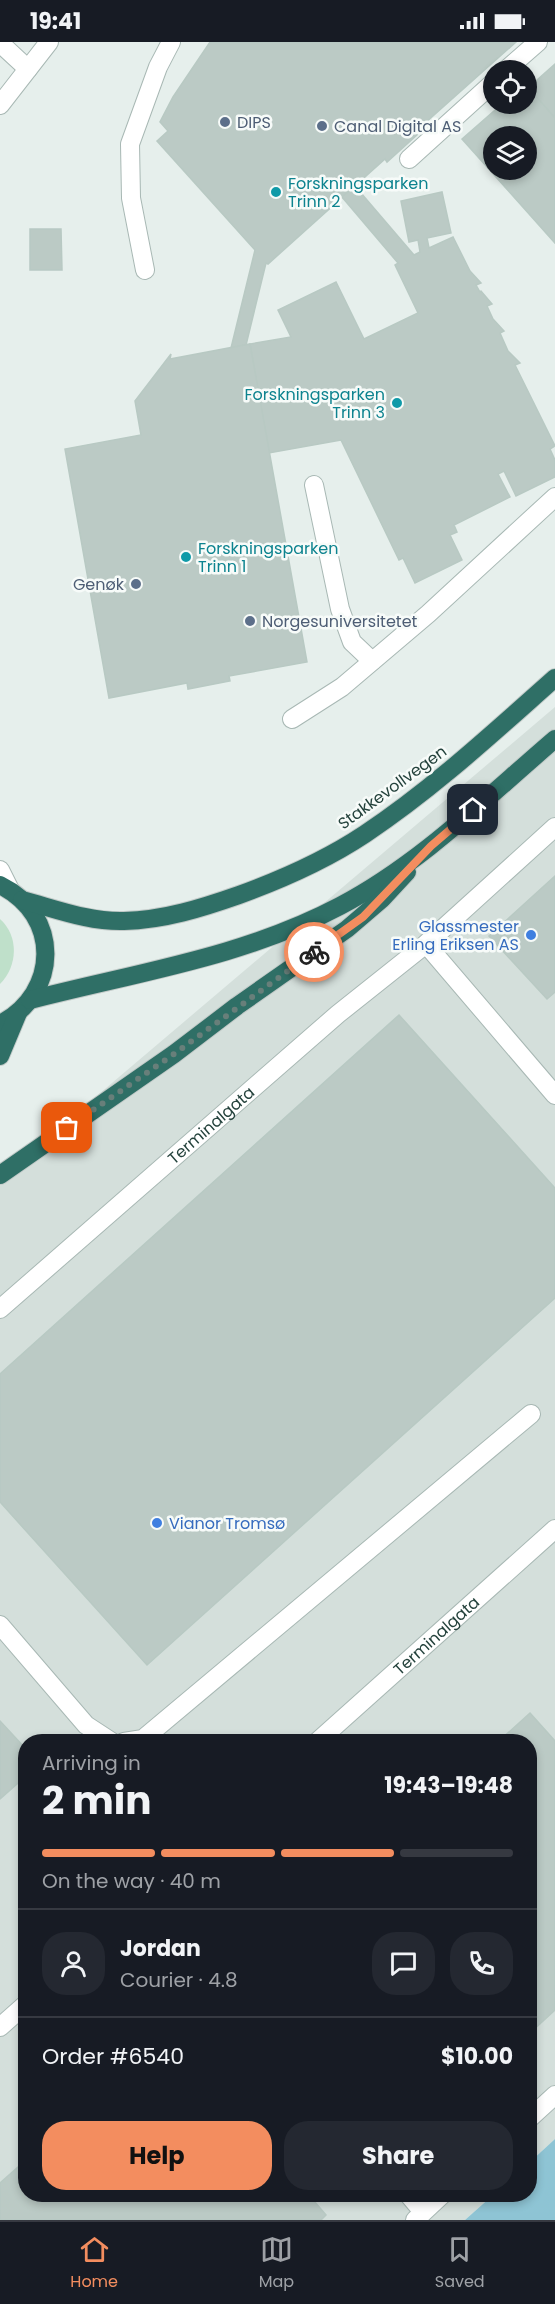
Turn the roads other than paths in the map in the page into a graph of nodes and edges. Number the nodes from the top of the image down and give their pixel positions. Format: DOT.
graph roads {
  1 [pos="49,42"];
  2 [pos="171,42"];
  3 [pos="538,42"];
  4 [pos="0,43"];
  5 [pos="517,60"];
  6 [pos="28,69"];
  7 [pos="483,92"];
  8 [pos="0,105"];
  9 [pos="408,159"];
  10 [pos="145,270"];
  11 [pos="314,484"];
  12 [pos="555,497"];
  13 [pos="372,661"];
  14 [pos="555,678"];
  15 [pos="292,718"];
  16 [pos="555,739"];
  17 [pos="555,827"];
  18 [pos="431,846"];
  19 [pos="0,870"];
  20 [pos="11,892"];
  21 [pos="426,944"];
  22 [pos="30,1000"];
  23 [pos="18,1013"];
  24 [pos="0,1024"];
  25 [pos="0,1056"];
  26 [pos="555,1095"];
  27 [pos="0,1175"];
  28 [pos="0,1309"];
  29 [pos="531,1413"];
  30 [pos="555,1528"];
  31 [pos="0,1625"];
  32 [pos="100,1734"];
  33 [pos="149,1734"];
  34 [pos="326,1734"];
  35 [pos="18,2011"];
  36 [pos="0,2027"];
  37 [pos="555,2095"];
  38 [pos="537,2112"];
  39 [pos="412,2202"];
  40 [pos="434,2202"];
  41 [pos="419,2216"];
  1 -- 6 [label="street"];
  2 -- 10 [label="street"];
  3 -- 5 [label="street"];
  4 -- 6 [label="street"];
  6 -- 8 [label="street"];
  7 -- 9 [label="street"];
  11 -- 13 [label="street"];
  12 -- 13 [label="street"];
  13 -- 15 [label="street"];
  14 -- 20 [label="highway, Stakkevollvegen"];
  16 -- 18 [label="highway"];
  17 -- 21 [label="street, Terminalgata"];
  18 -- 22 [label="highway"];
  18 -- 27 [label="highway"];
  19 -- 20 [label="street"];
  20 -- 22 [label="highway"];
  21 -- 26 [label="street"];
  21 -- 28 [label="street, Terminalgata"];
  22 -- 23 [label="highway"];
  23 -- 24 [label="highway"];
  23 -- 25 [label="highway"];
  29 -- 33 [label="street"];
  30 -- 34 [label="street, Terminalgata"];
  31 -- 32 [label="street"];
  35 -- 36 [label="street"];
  37 -- 38 [label="street"];
  39 -- 41 [label="street"];
  40 -- 41 [label="street"];
}
